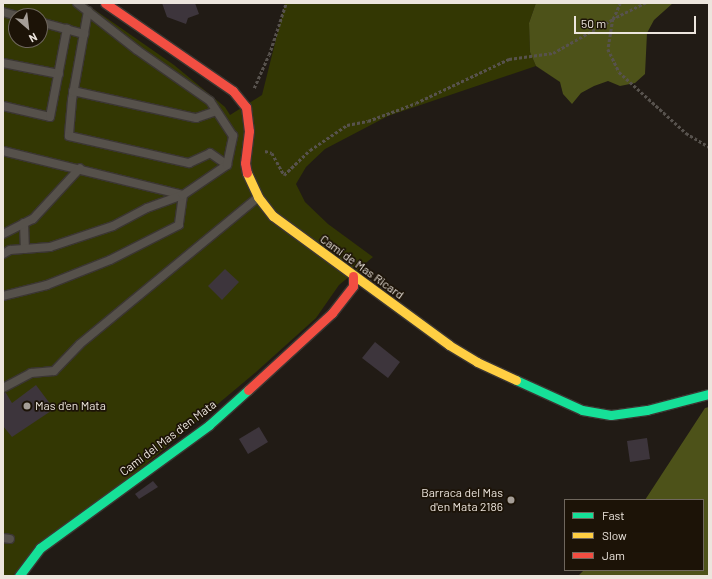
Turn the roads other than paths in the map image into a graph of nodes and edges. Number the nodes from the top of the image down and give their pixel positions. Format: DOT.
graph roads {
  1 [pos="78,3"];
  2 [pos="105,3"];
  3 [pos="88,11"];
  4 [pos="48,24"];
  5 [pos="67,29"];
  6 [pos="84,34"];
  7 [pos="3,63"];
  8 [pos="59,74"];
  9 [pos="73,91"];
  10 [pos="3,106"];
  11 [pos="216,111"];
  12 [pos="3,151"];
  13 [pos="227,165"];
  14 [pos="80,168"];
  15 [pos="183,195"];
  16 [pos="258,197"];
  17 [pos="24,223"];
  18 [pos="3,234"];
  19 [pos="25,249"];
  20 [pos="3,254"];
  21 [pos="353,276"];
  22 [pos="3,296"];
  23 [pos="3,388"];
  24 [pos="709,394"];
  25 [pos="19,576"];
  1 -- 3 [label="lane"];
  2 -- 16 [label="street, Camí de Mas Ricard"];
  3 -- 6 [label="lane"];
  3 -- 11 [label="lane"];
  4 -- 5 [label="lane"];
  5 -- 6 [label="lane"];
  5 -- 8 [label="lane"];
  6 -- 9 [label="lane"];
  7 -- 8 [label="lane"];
  8 -- 10 [label="lane"];
  9 -- 11 [label="lane"];
  9 -- 13 [label="lane"];
  11 -- 13 [label="lane"];
  12 -- 14 [label="lane"];
  13 -- 15 [label="lane"];
  14 -- 15 [label="lane"];
  14 -- 17 [label="lane"];
  15 -- 19 [label="lane"];
  15 -- 22 [label="lane"];
  16 -- 21 [label="street, Camí de Mas Ricard"];
  16 -- 23 [label="lane"];
  17 -- 18 [label="lane"];
  17 -- 19 [label="lane"];
  19 -- 20 [label="lane"];
  21 -- 24 [label="street, Camí de Mas Ricard"];
  21 -- 25 [label="street, Camí del Mas d'en Mata"];
}
